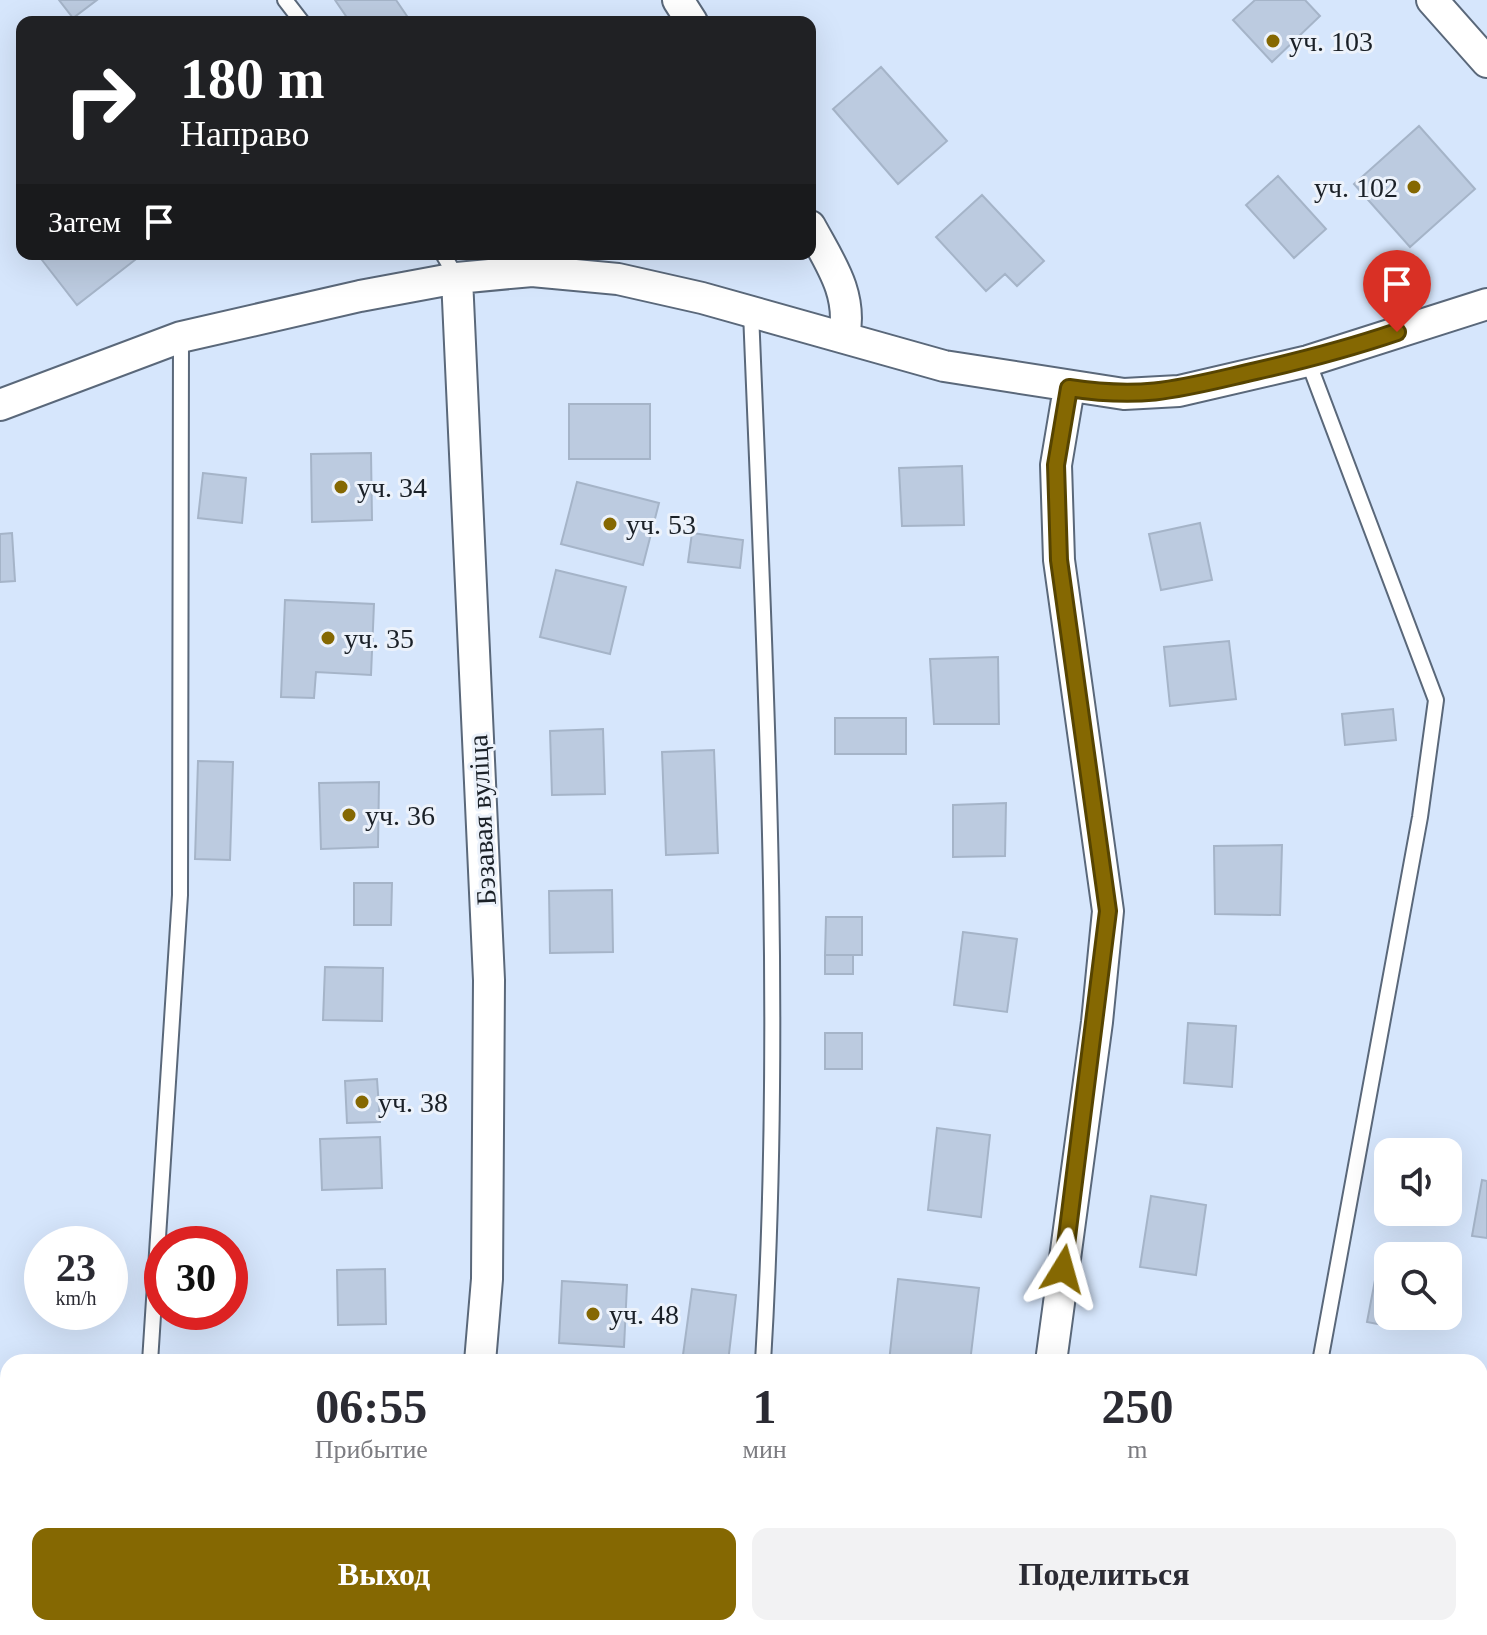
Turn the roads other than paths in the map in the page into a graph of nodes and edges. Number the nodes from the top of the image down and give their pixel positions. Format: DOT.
graph roads {
  1 [pos="285,0"];
  2 [pos="1432,0"];
  3 [pos="297,16"];
  4 [pos="1487,62"];
  5 [pos="816,237"];
  6 [pos="450,266"];
  7 [pos="1487,304"];
  8 [pos="751,312"];
  9 [pos="181,337"];
  10 [pos="844,337"];
  11 [pos="1308,361"];
  12 [pos="1069,388"];
  13 [pos="0,405"];
  14 [pos="151,1354"];
  15 [pos="481,1354"];
  16 [pos="763,1354"];
  17 [pos="1052,1354"];
  18 [pos="1321,1354"];
  1 -- 3 [label="lane"];
  2 -- 4 [label="street"];
  5 -- 10 [label="street"];
  6 -- 8 [label="street"];
  6 -- 9 [label="street"];
  6 -- 15 [label="street, Бэзавая вуліца"];
  7 -- 11 [label="street"];
  8 -- 10 [label="street"];
  8 -- 16 [label="lane"];
  9 -- 13 [label="street"];
  9 -- 14 [label="lane"];
  10 -- 12 [label="street"];
  11 -- 12 [label="street"];
  11 -- 18 [label="lane"];
  12 -- 17 [label="street"];
}
